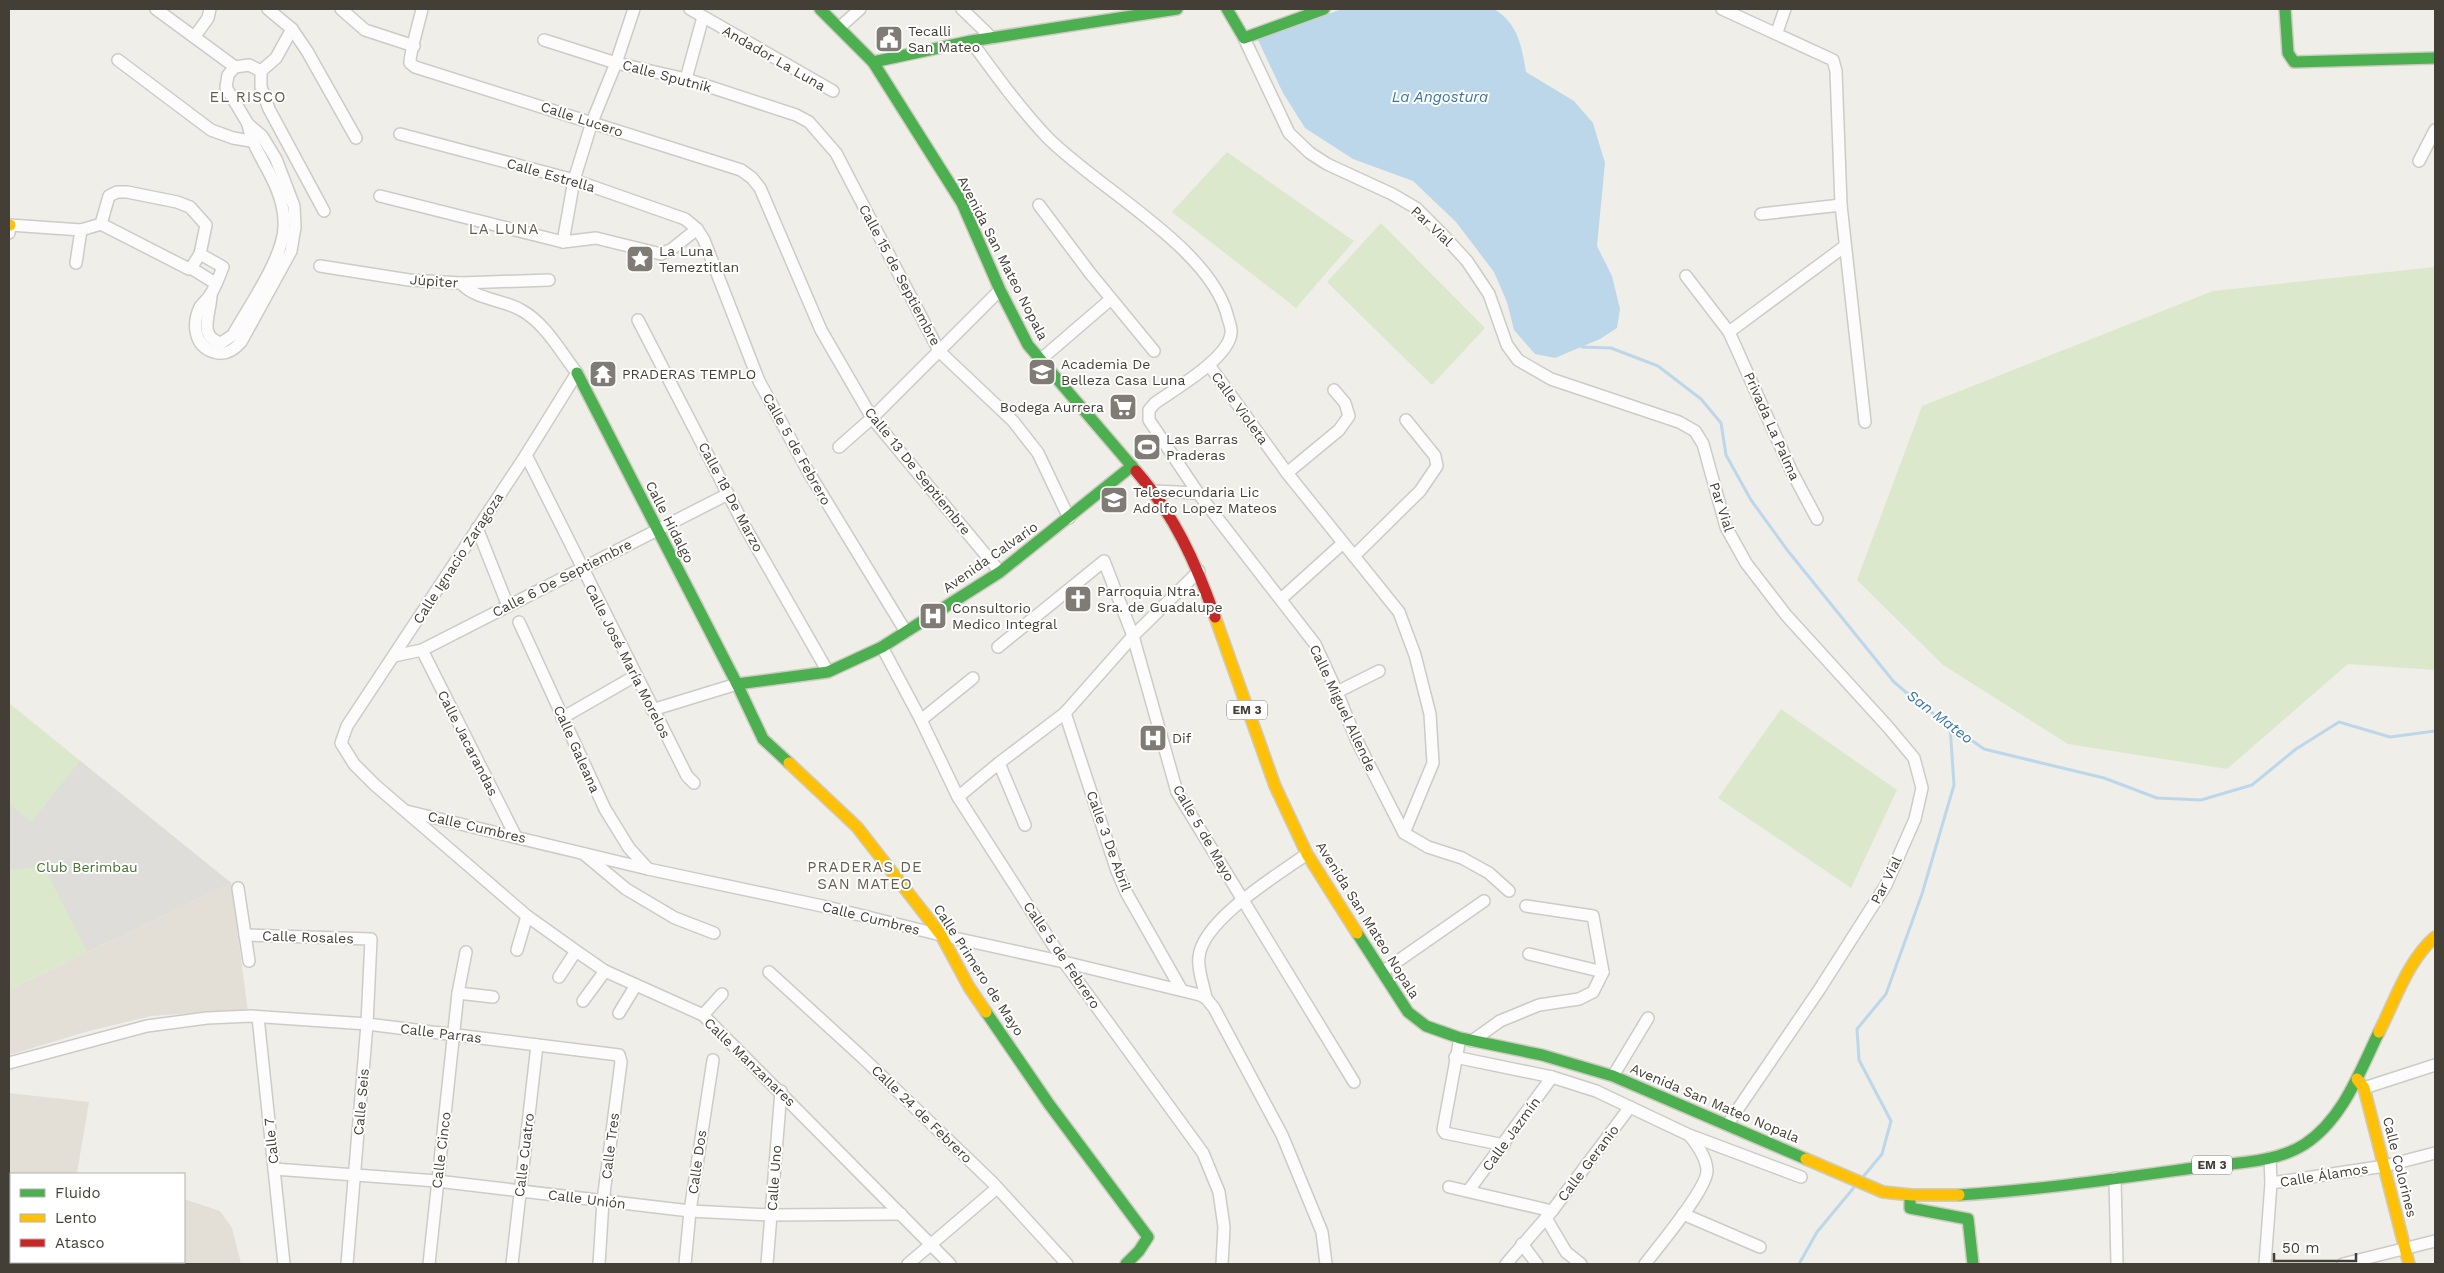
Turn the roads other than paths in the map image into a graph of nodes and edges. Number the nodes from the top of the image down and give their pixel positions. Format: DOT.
graph roads {
  1 [pos="156,9"];
  2 [pos="210,9"];
  3 [pos="268,9"];
  4 [pos="342,9"];
  5 [pos="422,9"];
  6 [pos="634,9"];
  7 [pos="690,9"];
  8 [pos="820,9"];
  9 [pos="860,9"];
  10 [pos="962,9"];
  11 [pos="1177,9"];
  12 [pos="1227,9"];
  13 [pos="1324,9"];
  14 [pos="1722,9"];
  15 [pos="1785,9"];
  16 [pos="2285,9"];
  17 [pos="703,17"];
  18 [pos="840,27"];
  19 [pos="292,29"];
  20 [pos="1777,32"];
  21 [pos="196,36"];
  22 [pos="992,38"];
  23 [pos="1244,38"];
  24 [pos="544,40"];
  25 [pos="971,41"];
  26 [pos="414,46"];
  27 [pos="2435,58"];
  28 [pos="118,60"];
  29 [pos="873,62"];
  30 [pos="616,63"];
  31 [pos="235,67"];
  32 [pos="261,71"];
  33 [pos="686,80"];
  34 [pos="833,92"];
  35 [pos="592,122"];
  36 [pos="809,122"];
  37 [pos="2435,130"];
  38 [pos="400,134"];
  39 [pos="256,138"];
  40 [pos="356,138"];
  41 [pos="2419,162"];
  42 [pos="752,178"];
  43 [pos="574,180"];
  44 [pos="380,196"];
  45 [pos="1040,205"];
  46 [pos="1841,205"];
  47 [pos="324,211"];
  48 [pos="1761,214"];
  49 [pos="101,224"];
  50 [pos="9,227"];
  51 [pos="697,229"];
  52 [pos="81,230"];
  53 [pos="563,242"];
  54 [pos="1845,246"];
  55 [pos="200,254"];
  56 [pos="76,264"];
  57 [pos="320,266"];
  58 [pos="188,268"];
  59 [pos="1686,276"];
  60 [pos="549,280"];
  61 [pos="215,283"];
  62 [pos="461,284"];
  63 [pos="1000,290"];
  64 [pos="1111,299"];
  65 [pos="638,320"];
  66 [pos="1729,332"];
  67 [pos="939,351"];
  68 [pos="1154,351"];
  69 [pos="1040,360"];
  70 [pos="1209,365"];
  71 [pos="576,373"];
  72 [pos="1334,390"];
  73 [pos="872,418"];
  74 [pos="1406,420"];
  75 [pos="1865,422"];
  76 [pos="839,447"];
  77 [pos="526,455"];
  78 [pos="1132,466"];
  79 [pos="1287,473"];
  80 [pos="1154,491"];
  81 [pos="1198,493"];
  82 [pos="728,494"];
  83 [pos="1069,518"];
  84 [pos="1817,520"];
  85 [pos="477,528"];
  86 [pos="657,530"];
  87 [pos="1343,543"];
  88 [pos="1354,556"];
  89 [pos="581,568"];
  90 [pos="1199,571"];
  91 [pos="1000,572"];
  92 [pos="1281,599"];
  93 [pos="508,606"];
  94 [pos="518,622"];
  95 [pos="906,632"];
  96 [pos="1133,636"];
  97 [pos="882,647"];
  98 [pos="998,647"];
  99 [pos="422,650"];
  100 [pos="394,656"];
  101 [pos="1379,671"];
  102 [pos="828,672"];
  103 [pos="635,676"];
  104 [pos="973,678"];
  105 [pos="737,684"];
  106 [pos="1337,692"];
  107 [pos="652,710"];
  108 [pos="1066,713"];
  109 [pos="562,718"];
  110 [pos="921,720"];
  111 [pos="342,743"];
  112 [pos="999,763"];
  113 [pos="694,784"];
  114 [pos="958,797"];
  115 [pos="404,810"];
  116 [pos="1025,825"];
  117 [pos="1404,834"];
  118 [pos="515,835"];
  119 [pos="580,852"];
  120 [pos="1308,854"];
  121 [pos="648,869"];
  122 [pos="238,888"];
  123 [pos="1509,891"];
  124 [pos="1242,899"];
  125 [pos="1484,901"];
  126 [pos="1526,906"];
  127 [pos="527,916"];
  128 [pos="714,933"];
  129 [pos="244,935"];
  130 [pos="941,936"];
  131 [pos="2435,937"];
  132 [pos="372,939"];
  133 [pos="517,950"];
  134 [pos="576,951"];
  135 [pos="466,952"];
  136 [pos="1530,954"];
  137 [pos="249,961"];
  138 [pos="1064,962"];
  139 [pos="606,970"];
  140 [pos="769,972"];
  141 [pos="1382,972"];
  142 [pos="1604,972"];
  143 [pos="558,977"];
  144 [pos="636,984"];
  145 [pos="1181,989"];
  146 [pos="458,993"];
  147 [pos="722,994"];
  148 [pos="493,997"];
  149 [pos="1206,998"];
  150 [pos="583,1001"];
  151 [pos="620,1013"];
  152 [pos="703,1016"];
  153 [pos="258,1017"];
  154 [pos="1648,1018"];
  155 [pos="367,1024"];
  156 [pos="455,1035"];
  157 [pos="1460,1038"];
  158 [pos="1472,1041"];
  159 [pos="537,1045"];
  160 [pos="1455,1057"];
  161 [pos="621,1058"];
  162 [pos="713,1060"];
  163 [pos="9,1063"];
  164 [pos="2435,1065"];
  165 [pos="1612,1076"];
  166 [pos="1552,1078"];
  167 [pos="1354,1082"];
  168 [pos="2360,1084"];
  169 [pos="781,1091"];
  170 [pos="1630,1107"];
  171 [pos="1726,1125"];
  172 [pos="1689,1135"];
  173 [pos="1504,1145"];
  174 [pos="2435,1153"];
  175 [pos="2270,1158"];
  176 [pos="2385,1166"];
  177 [pos="274,1169"];
  178 [pos="354,1176"];
  179 [pos="1801,1177"];
  180 [pos="2115,1178"];
  181 [pos="437,1181"];
  182 [pos="2271,1183"];
  183 [pos="1449,1187"];
  184 [pos="998,1188"];
  185 [pos="1469,1190"];
  186 [pos="520,1191"];
  187 [pos="1910,1197"];
  188 [pos="603,1201"];
  189 [pos="690,1211"];
  190 [pos="901,1214"];
  191 [pos="1549,1214"];
  192 [pos="1683,1214"];
  193 [pos="771,1215"];
  194 [pos="2435,1241"];
  195 [pos="1522,1244"];
  196 [pos="931,1245"];
  197 [pos="1760,1247"];
  198 [pos="2406,1250"];
  199 [pos="284,1264"];
  200 [pos="347,1264"];
  201 [pos="429,1264"];
  202 [pos="512,1264"];
  203 [pos="599,1264"];
  204 [pos="685,1264"];
  205 [pos="767,1264"];
  206 [pos="908,1264"];
  207 [pos="950,1264"];
  208 [pos="1067,1264"];
  209 [pos="1126,1264"];
  210 [pos="1222,1264"];
  211 [pos="1326,1264"];
  212 [pos="1506,1264"];
  213 [pos="1537,1264"];
  214 [pos="1581,1264"];
  215 [pos="1646,1264"];
  216 [pos="1973,1264"];
  217 [pos="2117,1264"];
  218 [pos="2265,1264"];
  219 [pos="2343,1264"];
  220 [pos="2410,1264"];
  1 -- 21 [label="street"];
  2 -- 21 [label="street"];
  3 -- 19 [label="street"];
  4 -- 26 [label="street"];
  5 -- 26 [label="street"];
  6 -- 30 [label="street"];
  7 -- 17 [label="street, Andador La Luna"];
  8 -- 18 [label="main road, Avenida San Mateo Nopala / EM 3"];
  9 -- 18 [label="street"];
  10 -- 22 [label="street"];
  11 -- 22 [label="main road"];
  12 -- 23 [label="main road"];
  13 -- 23 [label="main road"];
  14 -- 20 [label="street"];
  15 -- 20 [label="street"];
  16 -- 27 [label="main road"];
  17 -- 33 [label="street"];
  17 -- 34 [label="street, Andador La Luna"];
  18 -- 29 [label="main road, Avenida San Mateo Nopala / EM 3"];
  19 -- 32 [label="street"];
  19 -- 40 [label="street"];
  20 -- 46 [label="street"];
  21 -- 31 [label="street"];
  22 -- 25 [label="main road"];
  23 -- 171 [label="street, Par Vial"];
  24 -- 30 [label="street"];
  25 -- 29 [label="main road"];
  25 -- 70 [label="street, Calle Violeta"];
  26 -- 35 [label="street, Calle Lucero"];
  28 -- 39 [label="street"];
  29 -- 63 [label="main road, Avenida San Mateo Nopala / EM 3"];
  30 -- 33 [label="street, Calle Sputnik"];
  30 -- 35 [label="street, Calle Sputnik"];
  31 -- 32 [label="street"];
  31 -- 39 [label="street"];
  32 -- 47 [label="street"];
  33 -- 36 [label="street, Calle Sputnik"];
  35 -- 42 [label="street, Calle Lucero"];
  35 -- 43 [label="street, Calle Sputnik"];
  36 -- 67 [label="street, Calle 15 de Septiembre"];
  37 -- 41 [label="street"];
  38 -- 43 [label="street, Calle Estrella"];
  39 -- 61 [label="street"];
  42 -- 73 [label="street, Calle 13 De Septiembre"];
  43 -- 51 [label="street, Calle Estrella"];
  43 -- 53 [label="street, Calle Sputnik"];
  44 -- 53 [label="street"];
  45 -- 64 [label="street"];
  46 -- 48 [label="street"];
  46 -- 54 [label="street"];
  49 -- 52 [label="street"];
  49 -- 55 [label="street"];
  49 -- 58 [label="street"];
  50 -- 52 [label="street"];
  51 -- 53 [label="street"];
  51 -- 95 [label="street, Calle 5 de Febrero"];
  52 -- 56 [label="street"];
  54 -- 66 [label="street"];
  54 -- 75 [label="street"];
  55 -- 58 [label="street"];
  55 -- 61 [label="street"];
  57 -- 62 [label="street, Júpiter"];
  58 -- 61 [label="street"];
  59 -- 66 [label="street, Privada La Palma"];
  60 -- 62 [label="street, Júpiter"];
  62 -- 71 [label="street"];
  63 -- 67 [label="street"];
  63 -- 69 [label="main road, Avenida San Mateo Nopala / EM 3"];
  64 -- 68 [label="street"];
  64 -- 69 [label="street"];
  65 -- 82 [label="street, Calle 18 De Marzo"];
  66 -- 84 [label="street, Privada La Palma"];
  67 -- 73 [label="street"];
  67 -- 83 [label="street, Calle 15 de Septiembre"];
  69 -- 78 [label="main road, Avenida San Mateo Nopala / EM 3"];
  70 -- 79 [label="street, Calle Violeta"];
  70 -- 81 [label="street, Calle Miguel Allende"];
  71 -- 77 [label="street, Calle Ignacio Zaragoza"];
  71 -- 86 [label="main road, Calle Hidalgo"];
  72 -- 79 [label="street"];
  73 -- 76 [label="street"];
  73 -- 91 [label="street, Calle 13 De Septiembre"];
  74 -- 88 [label="street"];
  77 -- 85 [label="street, Calle Ignacio Zaragoza"];
  77 -- 89 [label="street, Calle José María Morelos"];
  78 -- 80 [label="main road, Avenida San Mateo Nopala / EM 3"];
  78 -- 83 [label="main road, Avenida Calvario"];
  79 -- 87 [label="street, Calle Violeta"];
  80 -- 81 [label="street"];
  80 -- 90 [label="main road, Avenida San Mateo Nopala / EM 3"];
  81 -- 92 [label="street, Calle Miguel Allende"];
  82 -- 86 [label="street, Calle 6 De Septiembre"];
  82 -- 102 [label="street, Calle 18 De Marzo"];
  83 -- 91 [label="main road, Avenida Calvario"];
  85 -- 93 [label="street"];
  85 -- 100 [label="street, Calle Ignacio Zaragoza"];
  86 -- 89 [label="street, Calle 6 De Septiembre"];
  86 -- 105 [label="main road, Calle Hidalgo"];
  87 -- 88 [label="street, Calle Violeta"];
  87 -- 92 [label="street"];
  88 -- 117 [label="street, Calle Violeta"];
  89 -- 93 [label="street, Calle 6 De Septiembre"];
  89 -- 103 [label="street, Calle José María Morelos"];
  90 -- 96 [label="street"];
  90 -- 120 [label="main road, Avenida San Mateo Nopala / EM 3"];
  91 -- 95 [label="main road, Avenida Calvario"];
  92 -- 106 [label="street, Calle Miguel Allende"];
  93 -- 99 [label="street, Calle 6 De Septiembre"];
  94 -- 109 [label="street, Calle Galeana"];
  95 -- 97 [label="main road, Avenida Calvario"];
  96 -- 98 [label="street, Calle 5 de Mayo"];
  96 -- 108 [label="street"];
  96 -- 124 [label="street, Calle 5 de Mayo"];
  97 -- 102 [label="main road, Avenida Calvario"];
  97 -- 110 [label="street, Calle 5 de Febrero"];
  99 -- 100 [label="street, Calle 6 De Septiembre"];
  99 -- 118 [label="street, Calle Jacarandas"];
  100 -- 111 [label="street, Calle Ignacio Zaragoza"];
  101 -- 106 [label="street"];
  102 -- 105 [label="main road, Avenida Calvario"];
  103 -- 107 [label="street, Calle José María Morelos"];
  103 -- 109 [label="street"];
  104 -- 110 [label="street"];
  105 -- 107 [label="street, Avenida Calvario"];
  105 -- 130 [label="main road, Calle Primero de Mayo"];
  106 -- 117 [label="street, Calle Miguel Allende"];
  107 -- 113 [label="street, Calle José María Morelos"];
  108 -- 112 [label="street"];
  108 -- 145 [label="street, Calle 3 De Abril"];
  109 -- 121 [label="street, Calle Galeana"];
  110 -- 114 [label="street, Calle 5 de Febrero"];
  111 -- 115 [label="street, Calle Manzanares"];
  112 -- 114 [label="street"];
  112 -- 116 [label="street"];
  114 -- 138 [label="street, Calle 5 de Febrero"];
  115 -- 118 [label="street, Calle Cumbres"];
  115 -- 127 [label="street, Calle Manzanares"];
  117 -- 123 [label="street"];
  118 -- 119 [label="street, Calle Cumbres"];
  119 -- 121 [label="street, Calle Cumbres"];
  119 -- 128 [label="street"];
  120 -- 124 [label="street"];
  120 -- 141 [label="main road, Avenida San Mateo Nopala / EM 3"];
  121 -- 130 [label="street, Calle Cumbres"];
  122 -- 129 [label="street"];
  124 -- 149 [label="street"];
  124 -- 167 [label="street, Calle 5 de Mayo"];
  125 -- 141 [label="street"];
  126 -- 142 [label="street"];
  127 -- 133 [label="street"];
  127 -- 134 [label="street, Calle Manzanares"];
  129 -- 132 [label="street, Calle Rosales"];
  129 -- 137 [label="street"];
  130 -- 138 [label="street, Calle Cumbres"];
  130 -- 209 [label="main road, Calle Primero de Mayo"];
  131 -- 168 [label="main road, Avenida San Mateo Nopala / EM 3"];
  132 -- 155 [label="street, Calle Seis"];
  134 -- 139 [label="street, Calle Manzanares"];
  134 -- 143 [label="street"];
  135 -- 146 [label="street, Calle Cinco"];
  136 -- 142 [label="street"];
  138 -- 145 [label="street, Calle Cumbres"];
  138 -- 210 [label="street, Calle 5 de Febrero"];
  139 -- 144 [label="street, Calle Manzanares"];
  139 -- 150 [label="street"];
  140 -- 184 [label="street, Calle 24 de Febrero"];
  141 -- 157 [label="main road, Avenida San Mateo Nopala / EM 3"];
  142 -- 158 [label="street"];
  144 -- 151 [label="street"];
  144 -- 152 [label="street, Calle Manzanares"];
  145 -- 149 [label="street, Calle Cumbres"];
  146 -- 148 [label="street"];
  146 -- 156 [label="street, Calle Cinco"];
  147 -- 152 [label="street"];
  149 -- 211 [label="street"];
  152 -- 169 [label="street, Calle Manzanares"];
  153 -- 155 [label="street, Calle Parras"];
  153 -- 163 [label="street, Calle Parras"];
  153 -- 177 [label="street, Calle 7"];
  154 -- 165 [label="street"];
  155 -- 156 [label="street, Calle Parras"];
  155 -- 178 [label="street, Calle Seis"];
  156 -- 159 [label="street, Calle Parras"];
  156 -- 181 [label="street, Calle Cinco"];
  157 -- 158 [label="main road, Avenida San Mateo Nopala / EM 3"];
  157 -- 160 [label="street"];
  158 -- 165 [label="main road, Avenida San Mateo Nopala / EM 3"];
  159 -- 161 [label="street, Calle Parras"];
  159 -- 186 [label="street, Calle Cuatro"];
  160 -- 166 [label="street"];
  160 -- 173 [label="street"];
  161 -- 188 [label="street, Calle Tres"];
  162 -- 189 [label="street, Calle Dos"];
  164 -- 168 [label="street"];
  165 -- 171 [label="main road, Avenida San Mateo Nopala / EM 3"];
  166 -- 170 [label="street"];
  166 -- 173 [label="street, Calle Jazmín"];
  168 -- 175 [label="main road, Avenida San Mateo Nopala / EM 3"];
  168 -- 176 [label="main road, Calle Colorines"];
  169 -- 190 [label="street, Calle Manzanares"];
  169 -- 193 [label="street, Calle Uno"];
  170 -- 172 [label="street"];
  170 -- 191 [label="street, Calle Geranio"];
  171 -- 187 [label="main road, Avenida San Mateo Nopala / EM 3"];
  172 -- 179 [label="street"];
  172 -- 192 [label="street"];
  173 -- 185 [label="street, Calle Jazmín"];
  174 -- 176 [label="street, Calle Álamos"];
  175 -- 180 [label="main road, Avenida San Mateo Nopala / EM 3"];
  175 -- 182 [label="street"];
  176 -- 182 [label="street, Calle Álamos"];
  176 -- 198 [label="main road, Calle Colorines"];
  177 -- 178 [label="street, Calle Unión"];
  177 -- 199 [label="street, Calle 7"];
  178 -- 181 [label="street, Calle Unión"];
  178 -- 200 [label="street, Calle Seis"];
  180 -- 187 [label="main road, Avenida San Mateo Nopala / EM 3"];
  180 -- 217 [label="street"];
  181 -- 186 [label="street, Calle Unión"];
  181 -- 201 [label="street, Calle Cinco"];
  182 -- 218 [label="street"];
  183 -- 185 [label="street"];
  184 -- 196 [label="street"];
  184 -- 208 [label="street, Calle 24 de Febrero"];
  185 -- 191 [label="street"];
  186 -- 188 [label="street, Calle Unión"];
  186 -- 202 [label="street, Calle Cuatro"];
  187 -- 216 [label="main road"];
  188 -- 189 [label="street, Calle Unión"];
  188 -- 203 [label="street, Calle Tres"];
  189 -- 193 [label="street, Calle Unión"];
  189 -- 204 [label="street, Calle Dos"];
  190 -- 193 [label="street, Calle Unión"];
  190 -- 196 [label="street, Calle Manzanares"];
  191 -- 195 [label="street, Calle Geranio"];
  191 -- 214 [label="street"];
  192 -- 197 [label="street"];
  192 -- 215 [label="street"];
  193 -- 205 [label="street, Calle Uno"];
  194 -- 198 [label="street"];
  195 -- 212 [label="street, Calle Geranio"];
  195 -- 213 [label="street"];
  196 -- 206 [label="street"];
  196 -- 207 [label="street, Calle Manzanares"];
  198 -- 219 [label="street"];
  198 -- 220 [label="main road, Calle Colorines"];
}
